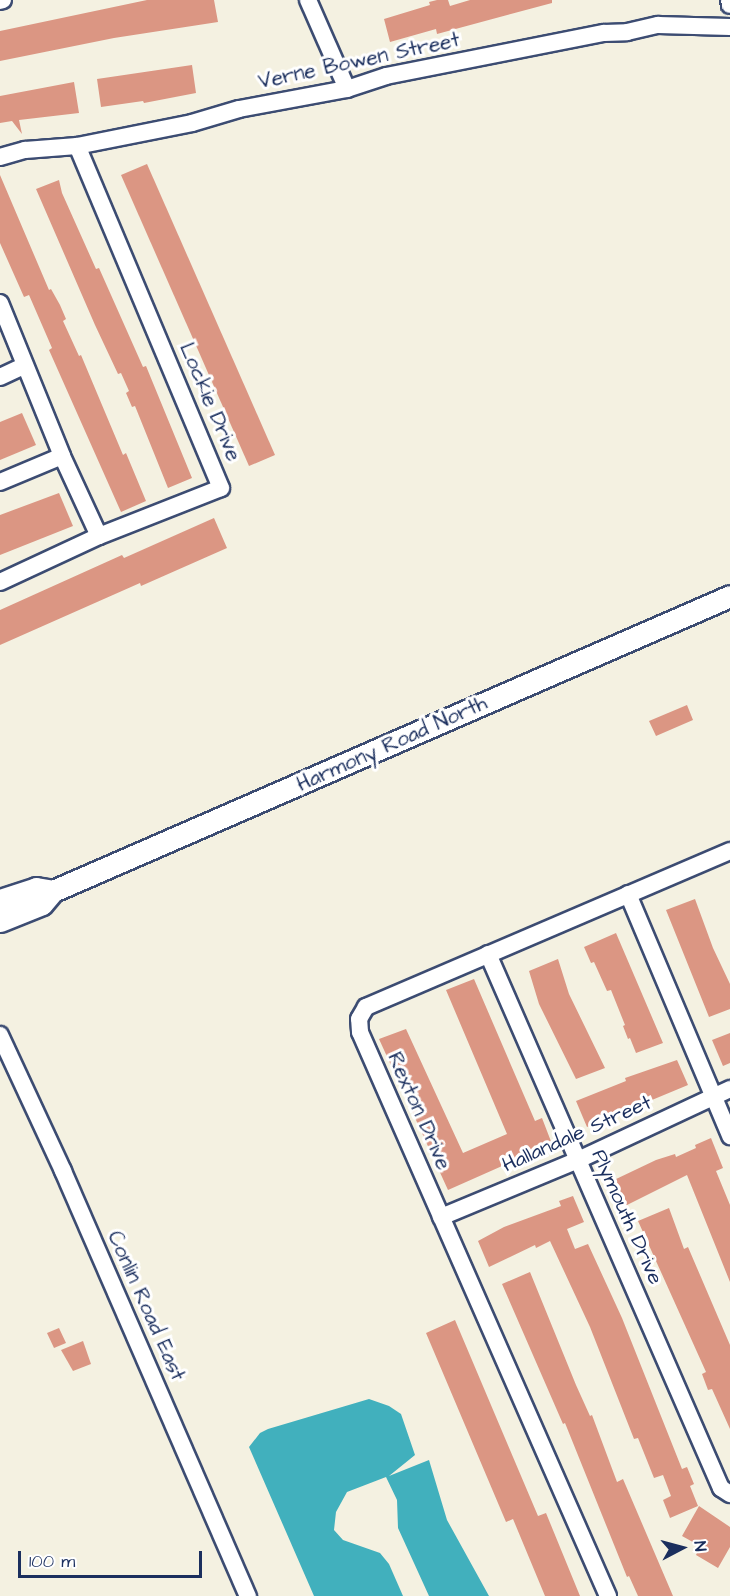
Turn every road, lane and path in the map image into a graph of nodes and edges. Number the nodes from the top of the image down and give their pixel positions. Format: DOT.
graph roads {
  1 [pos="308,0"];
  2 [pos="729,0"];
  3 [pos="730,5"];
  4 [pos="730,27"];
  5 [pos="347,89"];
  6 [pos="77,146"];
  7 [pos="0,157"];
  8 [pos="0,303"];
  9 [pos="24,366"];
  10 [pos="0,377"];
  11 [pos="62,456"];
  12 [pos="0,482"];
  13 [pos="99,536"];
  14 [pos="0,582"];
  15 [pos="730,596"];
  16 [pos="730,851"];
  17 [pos="53,891"];
  18 [pos="627,894"];
  19 [pos="0,900"];
  20 [pos="0,921"];
  21 [pos="488,954"];
  22 [pos="0,1035"];
  23 [pos="730,1089"];
  24 [pos="713,1096"];
  25 [pos="730,1136"];
  26 [pos="578,1160"];
  27 [pos="441,1217"];
  28 [pos="730,1494"];
  29 [pos="248,1596"];
  30 [pos="608,1596"];
  1 -- 5 [label="street"];
  2 -- 3 [label="street"];
  4 -- 5 [label="street, Verne Bowen Street"];
  5 -- 6 [label="street, Verne Bowen Street"];
  6 -- 7 [label="street, Verne Bowen Street"];
  6 -- 13 [label="street, Lockie Drive"];
  8 -- 9 [label="street"];
  9 -- 10 [label="street"];
  9 -- 11 [label="street"];
  11 -- 12 [label="street"];
  11 -- 13 [label="street"];
  13 -- 14 [label="street, Lockie Drive"];
  15 -- 17 [label="main road, Harmony Road North"];
  16 -- 18 [label="street, Rexton Drive"];
  17 -- 19 [label="main road, Harmony Road North"];
  17 -- 20 [label="main road, Harmony Road North"];
  18 -- 21 [label="street, Rexton Drive"];
  18 -- 24 [label="street"];
  21 -- 26 [label="street, Plymouth Drive"];
  21 -- 27 [label="street, Rexton Drive"];
  22 -- 29 [label="street, Conlin Road East"];
  23 -- 24 [label="street, Hallandale Street"];
  24 -- 25 [label="street"];
  24 -- 26 [label="street, Hallandale Street"];
  26 -- 27 [label="street, Hallandale Street"];
  26 -- 28 [label="street, Plymouth Drive"];
  27 -- 30 [label="street, Rexton Drive"];
}
